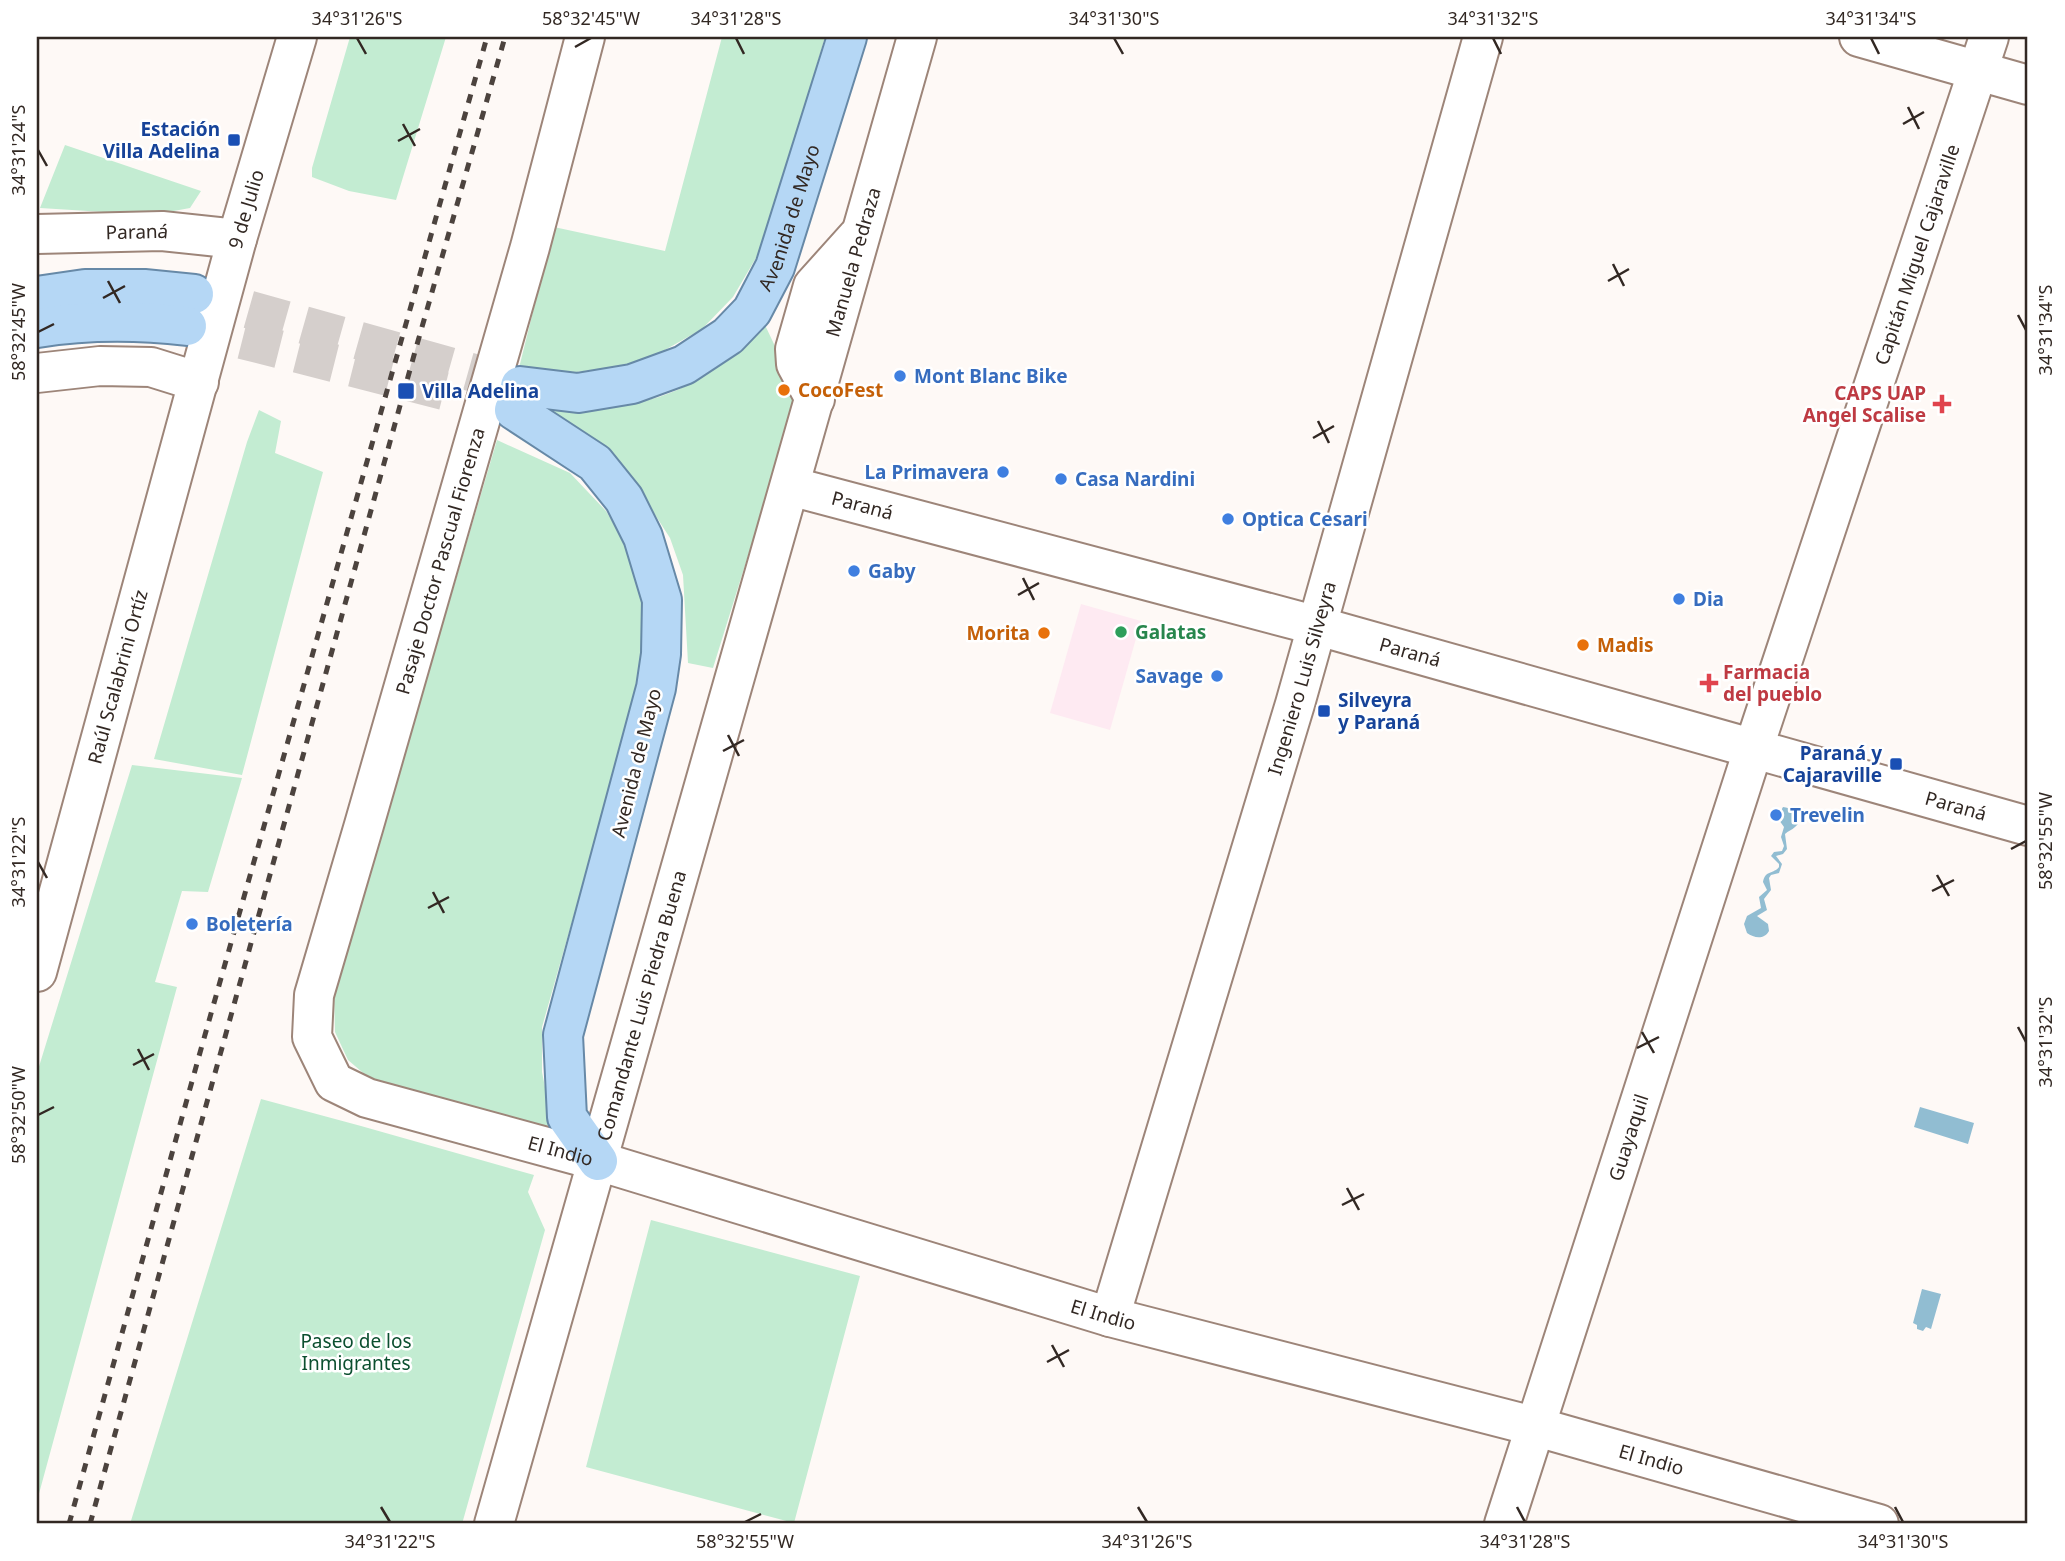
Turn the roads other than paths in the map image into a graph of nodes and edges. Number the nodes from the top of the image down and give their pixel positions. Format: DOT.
graph roads {
  1 [pos="297,37"];
  2 [pos="585,37"];
  3 [pos="847,37"];
  4 [pos="917,37"];
  5 [pos="1483,37"];
  6 [pos="1859,37"];
  7 [pos="1983,53"];
  8 [pos="2028,85"];
  9 [pos="37,234"];
  10 [pos="237,239"];
  11 [pos="37,296"];
  12 [pos="37,328"];
  13 [pos="37,373"];
  14 [pos="199,382"];
  15 [pos="790,486"];
  16 [pos="1318,626"];
  17 [pos="1753,750"];
  18 [pos="2028,826"];
  19 [pos="37,972"];
  20 [pos="334,1082"];
  21 [pos="597,1161"];
  22 [pos="1110,1317"];
  23 [pos="1536,1427"];
  24 [pos="494,1524"];
  25 [pos="1504,1524"];
  26 [pos="1879,1524"];
  1 -- 10 [label="street, 9 de Julio"];
  2 -- 20 [label="street, Pasaje Doctor Pascual Fiorenza"];
  3 -- 21 [label="main road, Avenida de Mayo"];
  4 -- 15 [label="street, Manuela Pedraza"];
  5 -- 16 [label="street, Ingeniero Luis Silveyra"];
  6 -- 7 [label="street"];
  7 -- 8 [label="street"];
  7 -- 17 [label="street, Capitán Miguel Cajaraville"];
  9 -- 10 [label="street, Paraná"];
  10 -- 14 [label="street, 9 de Julio"];
  11 -- 12 [label="main road"];
  13 -- 14 [label="street"];
  14 -- 19 [label="street, Raúl Scalabrini Ortíz"];
  15 -- 16 [label="street, Paraná"];
  15 -- 21 [label="street, Comandante Luis Piedra Buena"];
  16 -- 17 [label="street, Paraná"];
  16 -- 22 [label="street, Ingeniero Luis Silveyra"];
  17 -- 18 [label="street, Paraná"];
  17 -- 23 [label="street, Guayaquil"];
  20 -- 21 [label="street, El Indio"];
  21 -- 22 [label="street, El Indio"];
  21 -- 24 [label="street, Comandante Luis Piedra Buena"];
  22 -- 23 [label="street, El Indio"];
  23 -- 25 [label="street, Guayaquil"];
  23 -- 26 [label="street, El Indio"];
}
